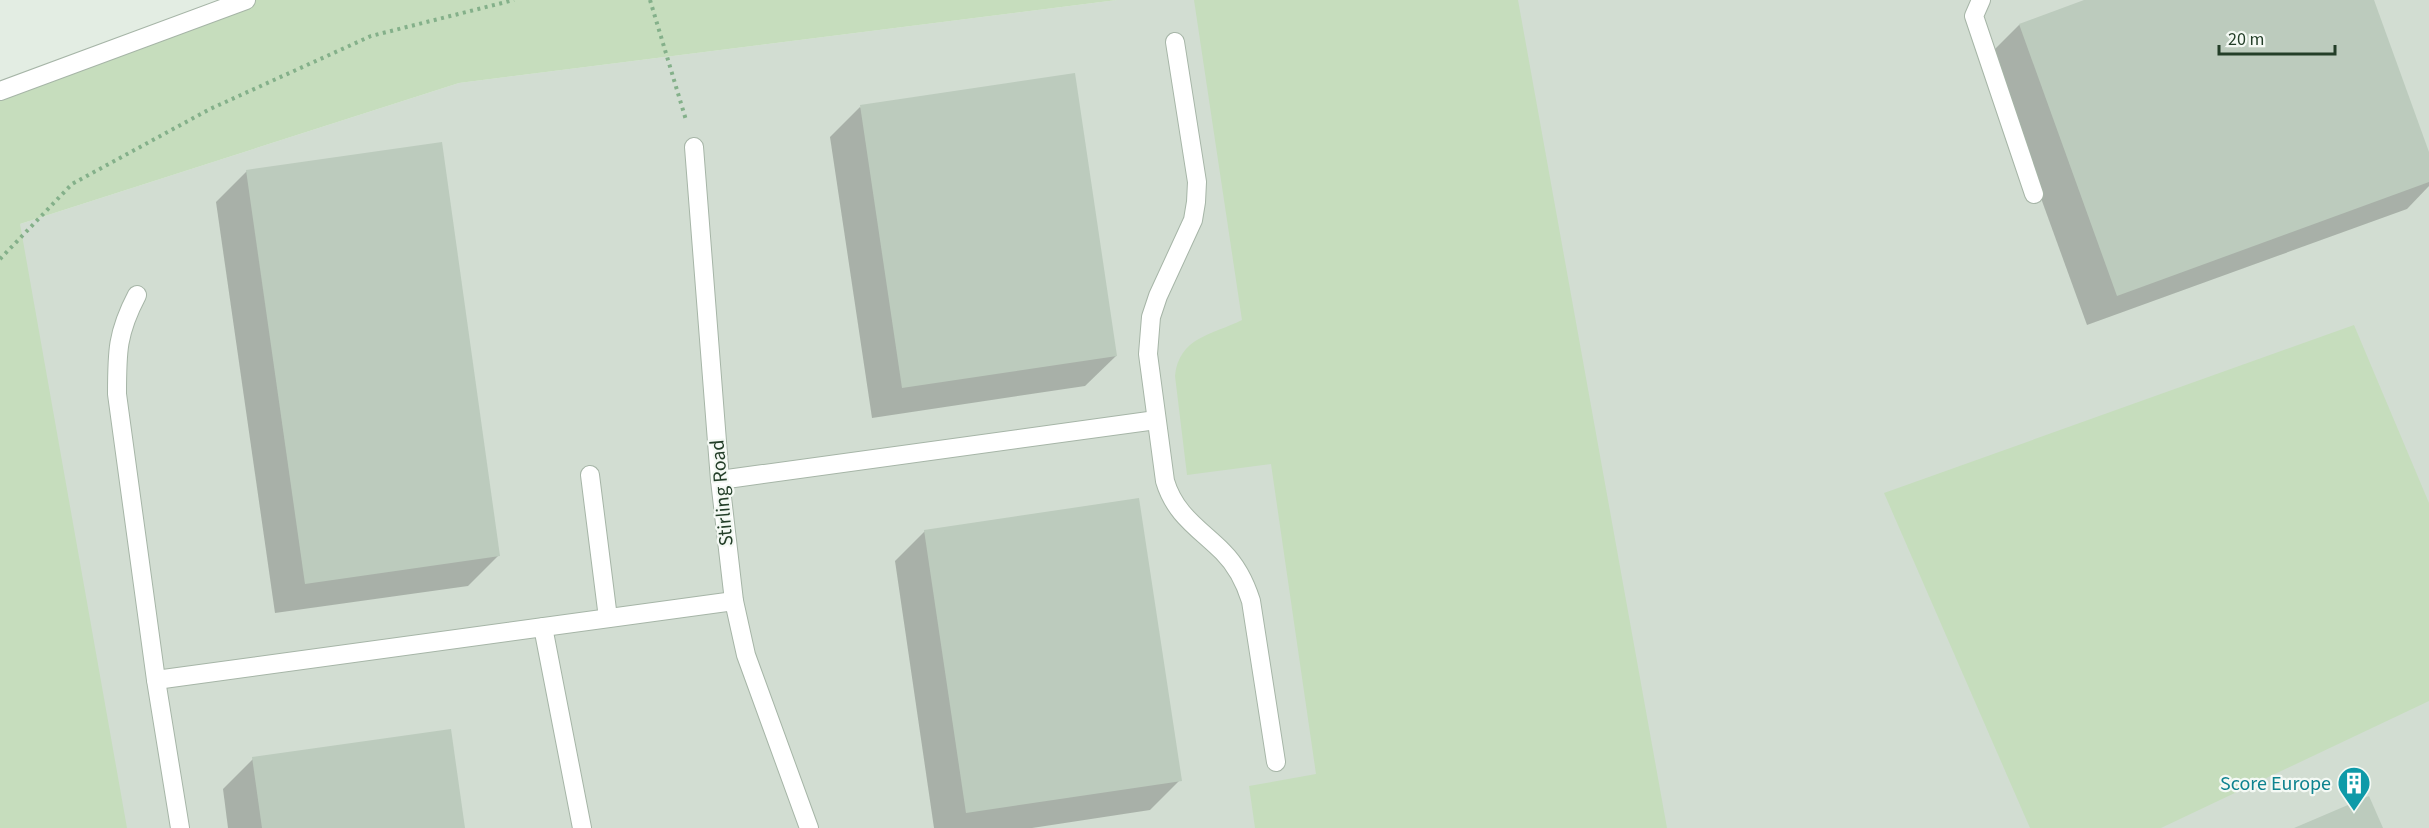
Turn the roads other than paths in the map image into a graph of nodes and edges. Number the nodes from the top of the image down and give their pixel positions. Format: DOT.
graph roads {
  1 [pos="246,0"];
  2 [pos="1981,0"];
  3 [pos="1175,42"];
  4 [pos="0,91"];
  5 [pos="694,147"];
  6 [pos="2034,194"];
  7 [pos="137,295"];
  8 [pos="1156,420"];
  9 [pos="591,475"];
  10 [pos="720,480"];
  11 [pos="734,601"];
  12 [pos="608,618"];
  13 [pos="543,627"];
  14 [pos="156,680"];
  15 [pos="1276,762"];
  16 [pos="180,828"];
  17 [pos="582,828"];
  18 [pos="809,828"];
  1 -- 4 [label="street"];
  2 -- 6 [label="street"];
  3 -- 8 [label="street"];
  5 -- 10 [label="street, Stirling Road"];
  7 -- 14 [label="street"];
  8 -- 10 [label="street"];
  8 -- 15 [label="street"];
  9 -- 12 [label="street"];
  10 -- 11 [label="street, Stirling Road"];
  11 -- 12 [label="street"];
  11 -- 18 [label="street, Stirling Road"];
  12 -- 13 [label="street"];
  13 -- 14 [label="street"];
  13 -- 17 [label="street"];
  14 -- 16 [label="street"];
}
